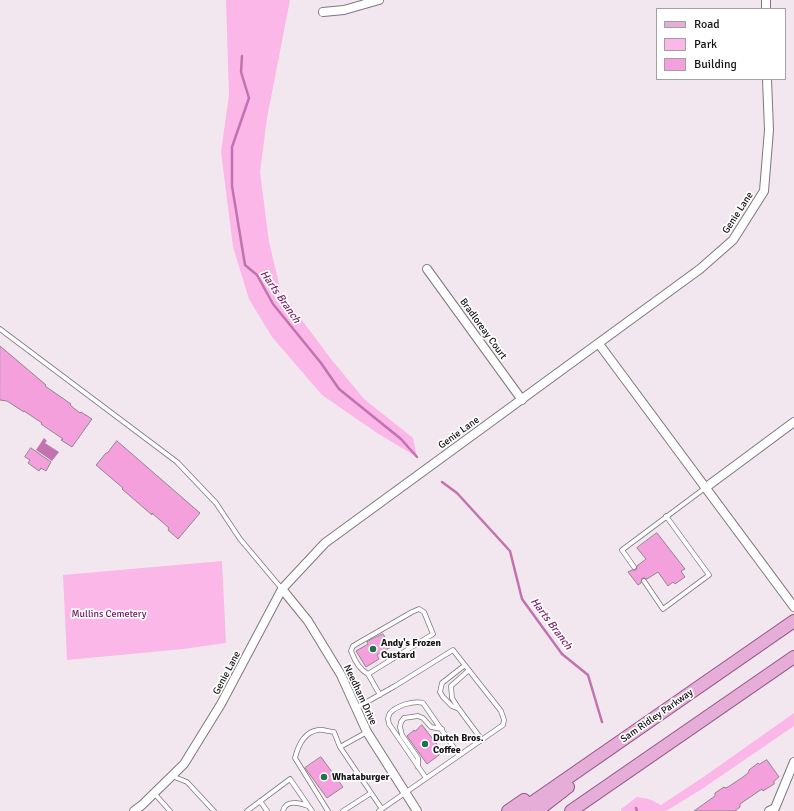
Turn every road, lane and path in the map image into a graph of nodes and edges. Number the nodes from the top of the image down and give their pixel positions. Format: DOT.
graph roads {
  1 [pos="379,0"];
  2 [pos="323,12"];
  3 [pos="766,80"];
  4 [pos="427,269"];
  5 [pos="0,329"];
  6 [pos="598,344"];
  7 [pos="522,400"];
  8 [pos="794,422"];
  9 [pos="705,488"];
  10 [pos="666,516"];
  11 [pos="634,567"];
  12 [pos="644,581"];
  13 [pos="282,589"];
  14 [pos="794,607"];
  15 [pos="794,621"];
  16 [pos="794,657"];
  17 [pos="465,665"];
  18 [pos="469,670"];
  19 [pos="368,674"];
  20 [pos="380,695"];
  21 [pos="356,708"];
  22 [pos="458,709"];
  23 [pos="442,729"];
  24 [pos="367,732"];
  25 [pos="482,740"];
  26 [pos="340,747"];
  27 [pos="459,755"];
  28 [pos="794,762"];
  29 [pos="418,766"];
  30 [pos="579,770"];
  31 [pos="172,776"];
  32 [pos="426,778"];
  33 [pos="371,792"];
  34 [pos="154,793"];
  35 [pos="405,794"];
  36 [pos="260,802"];
  37 [pos="309,806"];
  38 [pos="380,810"];
  39 [pos="773,810"];
  40 [pos="134,811"];
  41 [pos="170,811"];
  42 [pos="214,811"];
  43 [pos="247,811"];
  44 [pos="267,811"];
  45 [pos="283,811"];
  46 [pos="312,811"];
  47 [pos="328,811"];
  48 [pos="343,811"];
  49 [pos="417,811"];
  50 [pos="508,811"];
  51 [pos="520,811"];
  52 [pos="537,811"];
  53 [pos="571,811"];
  1 -- 2 [label="street"];
  3 -- 6 [label="street, Genie Lane"];
  4 -- 7 [label="street, Bradloreay Court"];
  5 -- 13 [label="lane"];
  6 -- 7 [label="street, Genie Lane"];
  6 -- 9 [label="street"];
  7 -- 13 [label="street, Genie Lane"];
  8 -- 9 [label="street"];
  9 -- 10 [label="lane"];
  9 -- 14 [label="street"];
  10 -- 11 [label="lane"];
  10 -- 12 [label="lane"];
  13 -- 21 [label="street, Needham Drive"];
  13 -- 31 [label="street, Genie Lane"];
  15 -- 30 [label="main road, Sam Ridley Parkway"];
  16 -- 53 [label="main road"];
  17 -- 18 [label="lane"];
  17 -- 20 [label="lane"];
  17 -- 22 [label="lane"];
  18 -- 22 [label="lane"];
  18 -- 25 [label="lane"];
  19 -- 19 [label="lane"];
  19 -- 20 [label="lane"];
  20 -- 21 [label="lane"];
  21 -- 24 [label="street, Needham Drive"];
  22 -- 25 [label="lane"];
  23 -- 27 [label="lane"];
  23 -- 29 [label="lane"];
  23 -- 29 [label="lane"];
  24 -- 26 [label="lane"];
  24 -- 35 [label="street, Needham Drive"];
  25 -- 27 [label="lane"];
  26 -- 33 [label="lane"];
  26 -- 47 [label="lane"];
  27 -- 32 [label="lane"];
  28 -- 39 [label="street"];
  29 -- 32 [label="lane"];
  30 -- 50 [label="main road"];
  30 -- 51 [label="main road, Sam Ridley Parkway"];
  30 -- 52 [label="main road"];
  31 -- 34 [label="street, Genie Lane"];
  31 -- 42 [label="lane"];
  32 -- 35 [label="lane"];
  33 -- 38 [label="lane"];
  33 -- 48 [label="lane"];
  34 -- 40 [label="street, Genie Lane"];
  34 -- 41 [label="lane"];
  35 -- 38 [label="lane"];
  35 -- 49 [label="street, Needham Drive"];
  36 -- 37 [label="lane"];
  36 -- 43 [label="lane"];
  36 -- 44 [label="lane"];
  37 -- 45 [label="lane"];
  37 -- 46 [label="lane"];
}
